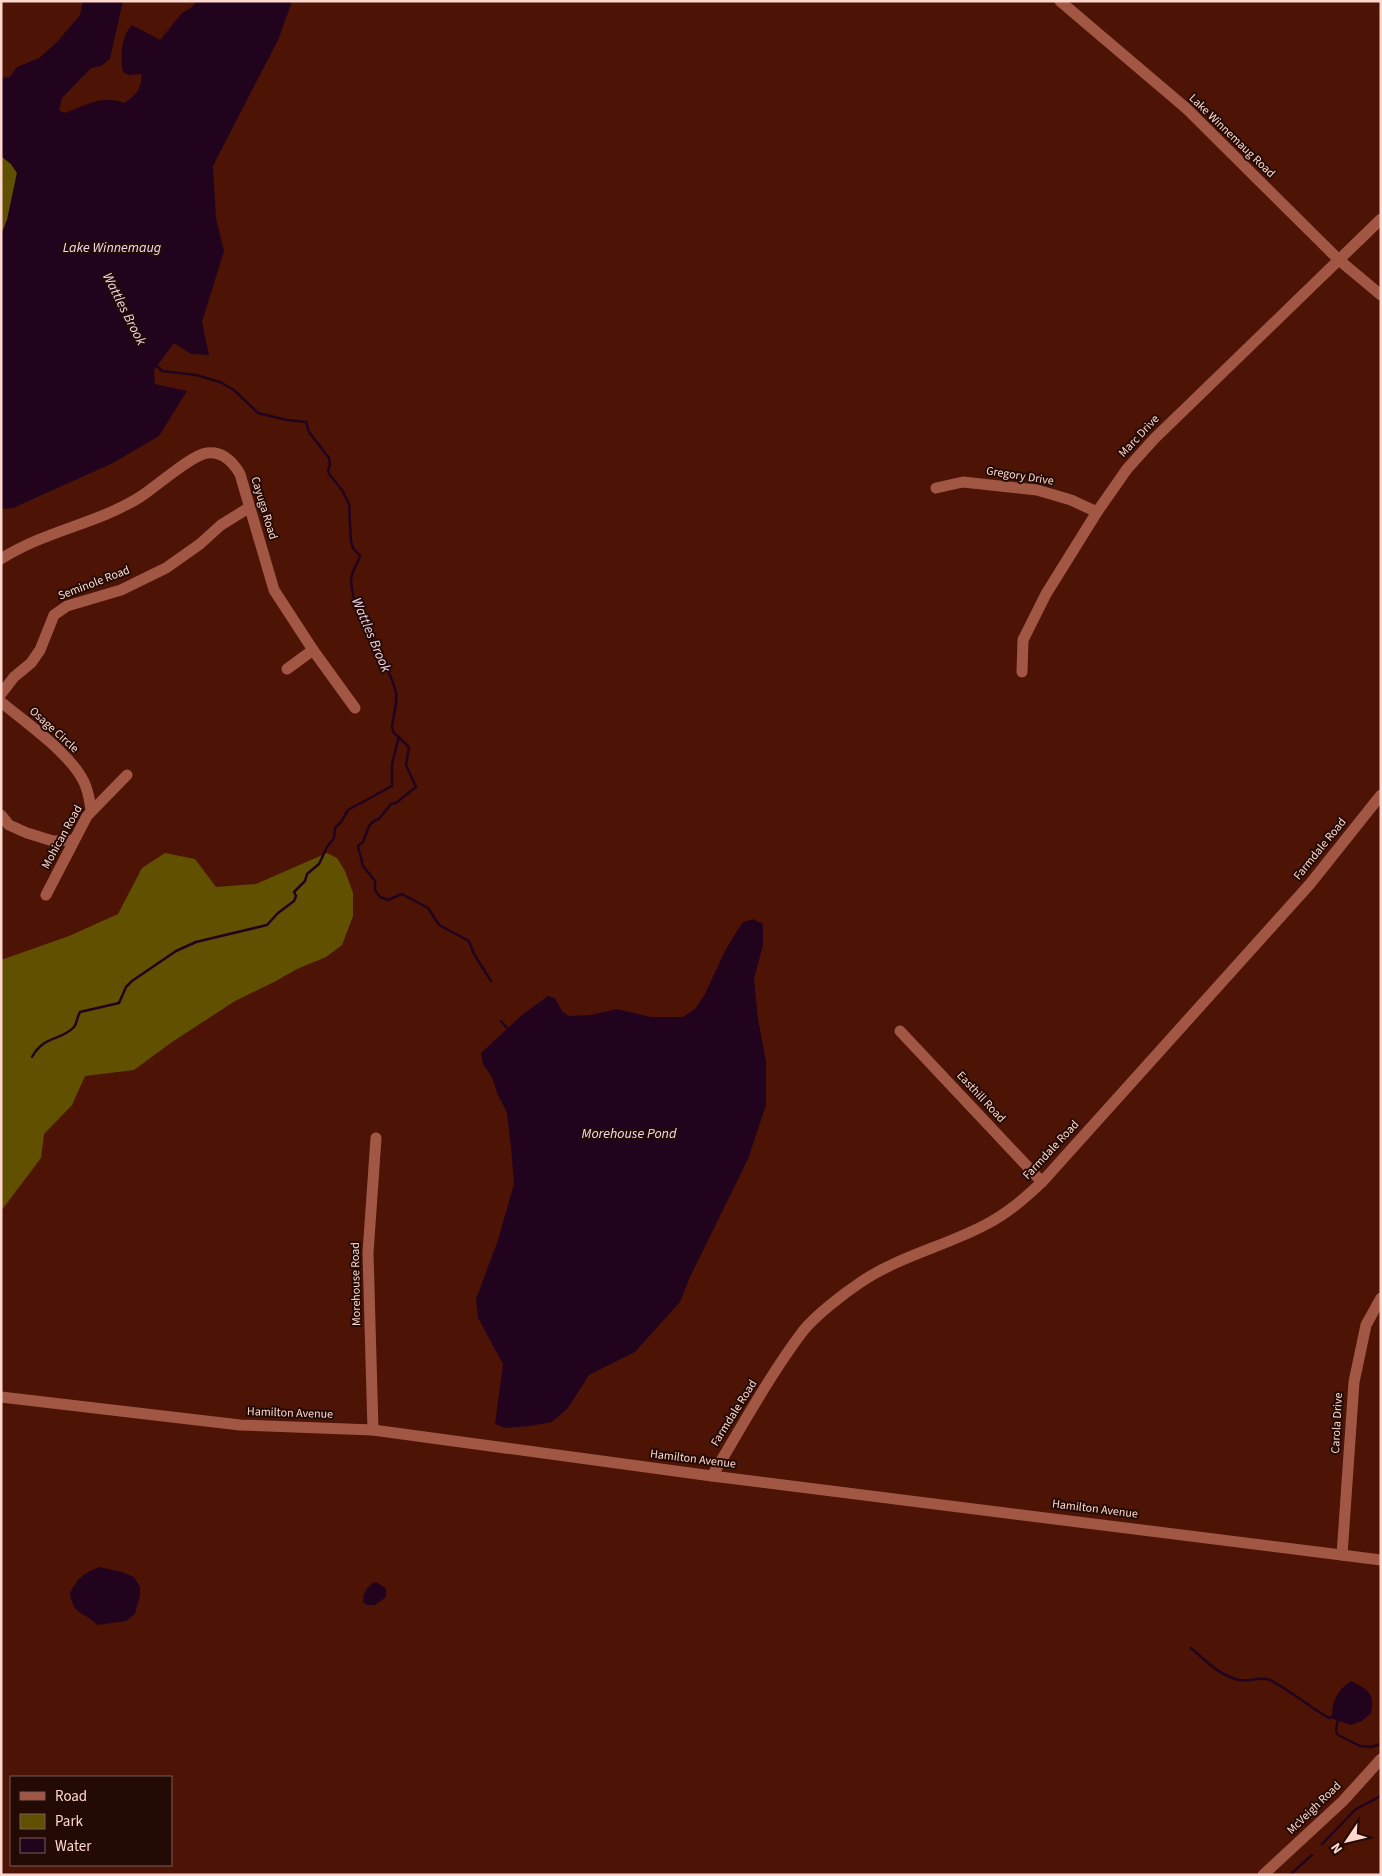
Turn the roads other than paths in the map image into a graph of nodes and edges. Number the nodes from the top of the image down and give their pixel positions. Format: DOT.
graph roads {
  1 [pos="1060,1"];
  2 [pos="1381,220"];
  3 [pos="1339,260"];
  4 [pos="1381,295"];
  5 [pos="936,488"];
  6 [pos="250,507"];
  7 [pos="1098,512"];
  8 [pos="1,559"];
  9 [pos="313,650"];
  10 [pos="287,669"];
  11 [pos="1022,672"];
  12 [pos="1,694"];
  13 [pos="1,702"];
  14 [pos="354,708"];
  15 [pos="127,775"];
  16 [pos="1381,795"];
  17 [pos="91,810"];
  18 [pos="1,814"];
  19 [pos="74,840"];
  20 [pos="46,895"];
  21 [pos="900,1031"];
  22 [pos="376,1138"];
  23 [pos="1042,1182"];
  24 [pos="1381,1298"];
  25 [pos="1,1398"];
  26 [pos="373,1430"];
  27 [pos="712,1476"];
  28 [pos="1342,1555"];
  29 [pos="1381,1560"];
  30 [pos="1381,1759"];
  31 [pos="1263,1875"];
  1 -- 3 [label="street, Lake Winnemaug Road"];
  2 -- 3 [label="street, Marc Drive"];
  3 -- 4 [label="street, Lake Winnemaug Road"];
  3 -- 7 [label="street, Marc Drive"];
  5 -- 7 [label="street, Gregory Drive"];
  6 -- 8 [label="street, Cayuga Road"];
  6 -- 9 [label="street, Cayuga Road"];
  6 -- 12 [label="street, Seminole Road"];
  7 -- 11 [label="street, Marc Drive"];
  9 -- 10 [label="street"];
  9 -- 14 [label="street, Cayuga Road"];
  13 -- 17 [label="street, Osage Circle"];
  15 -- 17 [label="street, Mohican Road"];
  16 -- 23 [label="street, Farmdale Road"];
  17 -- 19 [label="street, Mohican Road"];
  18 -- 19 [label="street"];
  19 -- 20 [label="street, Mohican Road"];
  21 -- 23 [label="street, Easthill Road"];
  22 -- 26 [label="street, Morehouse Road"];
  23 -- 27 [label="street, Farmdale Road"];
  24 -- 28 [label="street, Carola Drive"];
  25 -- 26 [label="street, Hamilton Avenue"];
  26 -- 27 [label="street, Hamilton Avenue"];
  27 -- 28 [label="street, Hamilton Avenue"];
  28 -- 29 [label="street, Hamilton Avenue"];
  30 -- 31 [label="street, McVeigh Road"];
}
